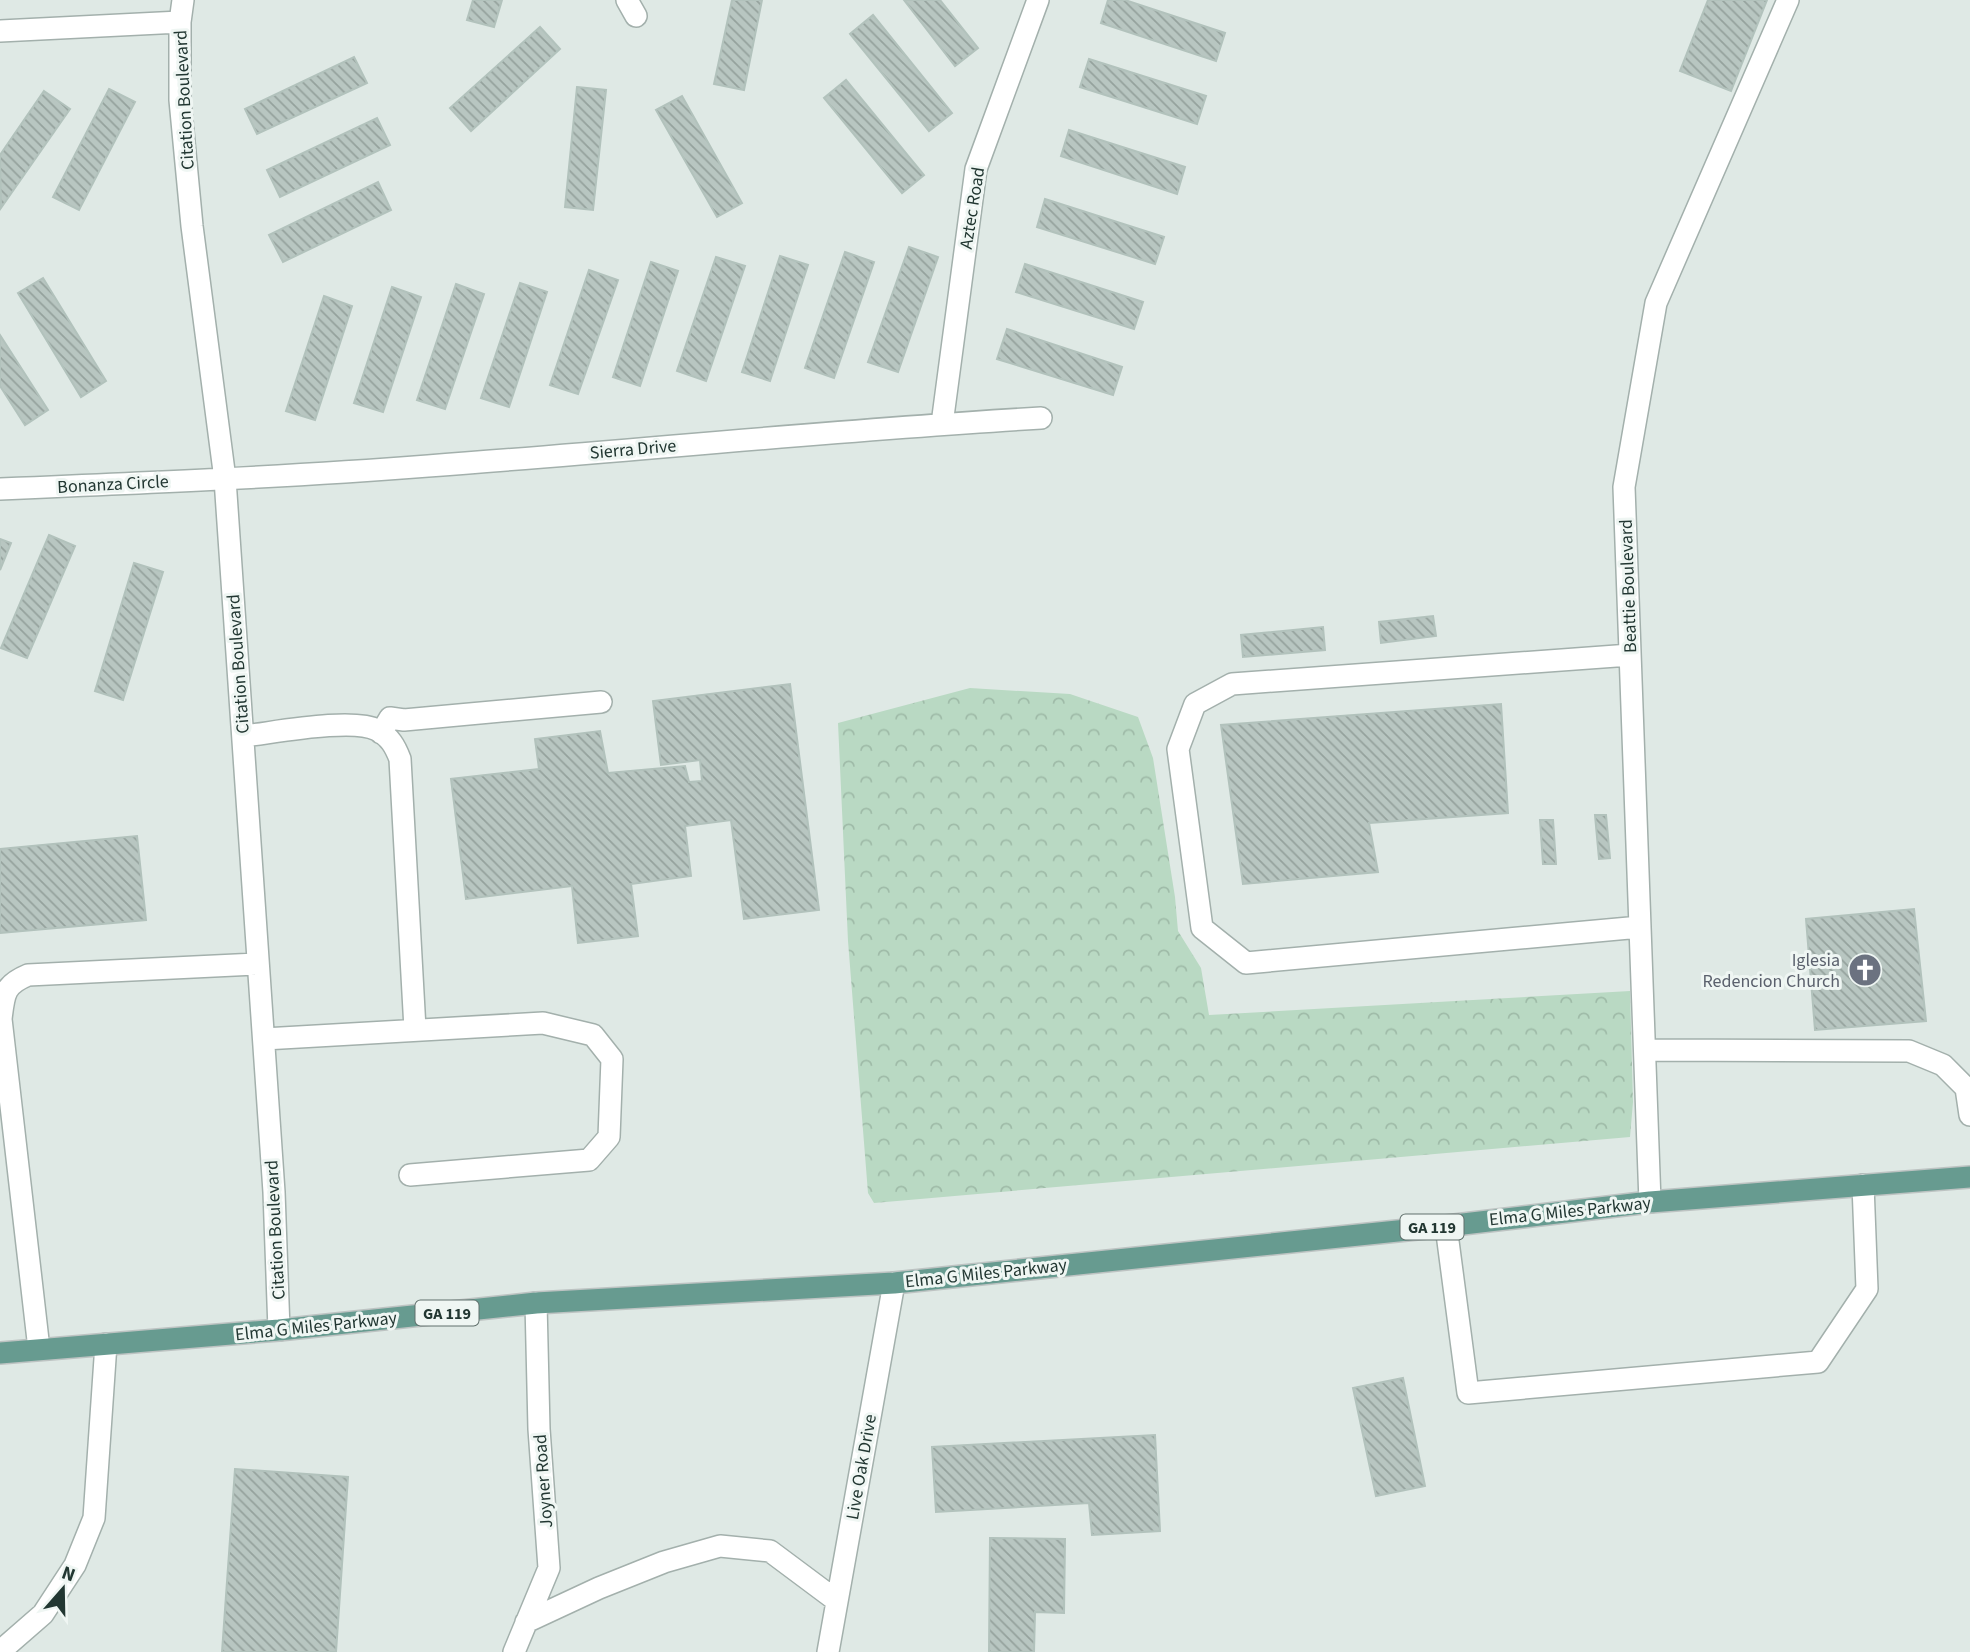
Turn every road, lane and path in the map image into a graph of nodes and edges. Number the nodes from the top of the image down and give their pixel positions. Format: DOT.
graph roads {
  1 [pos="183,0"];
  2 [pos="1038,0"];
  3 [pos="1788,0"];
  4 [pos="180,22"];
  5 [pos="0,31"];
  6 [pos="1041,418"];
  7 [pos="942,424"];
  8 [pos="225,479"];
  9 [pos="0,489"];
  10 [pos="1630,656"];
  11 [pos="601,702"];
  12 [pos="381,733"];
  13 [pos="243,736"];
  14 [pos="1640,927"];
  15 [pos="258,964"];
  16 [pos="415,1029"];
  17 [pos="264,1039"];
  18 [pos="1645,1050"];
  19 [pos="1970,1115"];
  20 [pos="410,1175"];
  21 [pos="1970,1177"];
  22 [pos="1863,1185"];
  23 [pos="1650,1202"];
  24 [pos="1446,1226"];
  25 [pos="894,1283"];
  26 [pos="536,1303"];
  27 [pos="279,1331"];
  28 [pos="106,1344"];
  29 [pos="38,1349"];
  30 [pos="0,1353"];
  31 [pos="837,1601"];
  32 [pos="526,1622"];
  33 [pos="0,1649"];
  34 [pos="514,1652"];
  35 [pos="828,1652"];
  1 -- 4 [label="street, Citation Boulevard"];
  2 -- 7 [label="street, Aztec Road"];
  3 -- 10 [label="street, Beattie Boulevard"];
  4 -- 5 [label="street"];
  4 -- 8 [label="street, Citation Boulevard"];
  6 -- 7 [label="street, Sierra Drive"];
  7 -- 8 [label="street, Sierra Drive"];
  8 -- 9 [label="street, Bonanza Circle"];
  8 -- 13 [label="street, Citation Boulevard"];
  10 -- 14 [label="street, Beattie Boulevard"];
  10 -- 14 [label="street"];
  11 -- 12 [label="street"];
  12 -- 13 [label="street"];
  12 -- 16 [label="street"];
  13 -- 15 [label="street, Citation Boulevard"];
  14 -- 18 [label="street, Beattie Boulevard"];
  15 -- 17 [label="street, Citation Boulevard"];
  15 -- 29 [label="street"];
  16 -- 17 [label="street"];
  16 -- 20 [label="street"];
  17 -- 27 [label="street, Citation Boulevard"];
  18 -- 19 [label="street"];
  18 -- 23 [label="street, Beattie Boulevard"];
  21 -- 22 [label="main road, Elma G Miles Parkway / GA 119"];
  22 -- 23 [label="main road, Elma G Miles Parkway / GA 119"];
  22 -- 24 [label="street"];
  23 -- 24 [label="main road, Elma G Miles Parkway / GA 119"];
  24 -- 25 [label="main road, Elma G Miles Parkway / GA 119"];
  25 -- 26 [label="main road, Elma G Miles Parkway / GA 119"];
  25 -- 31 [label="street, Live Oak Drive"];
  26 -- 27 [label="main road, Elma G Miles Parkway / GA 119"];
  26 -- 32 [label="street, Joyner Road"];
  27 -- 28 [label="main road, Elma G Miles Parkway / GA 119"];
  28 -- 29 [label="main road, Elma G Miles Parkway / GA 119"];
  28 -- 33 [label="street"];
  29 -- 30 [label="main road, Elma G Miles Parkway / GA 119"];
  31 -- 32 [label="street"];
  31 -- 35 [label="street, Live Oak Drive"];
  32 -- 34 [label="street, Joyner Road"];
}
